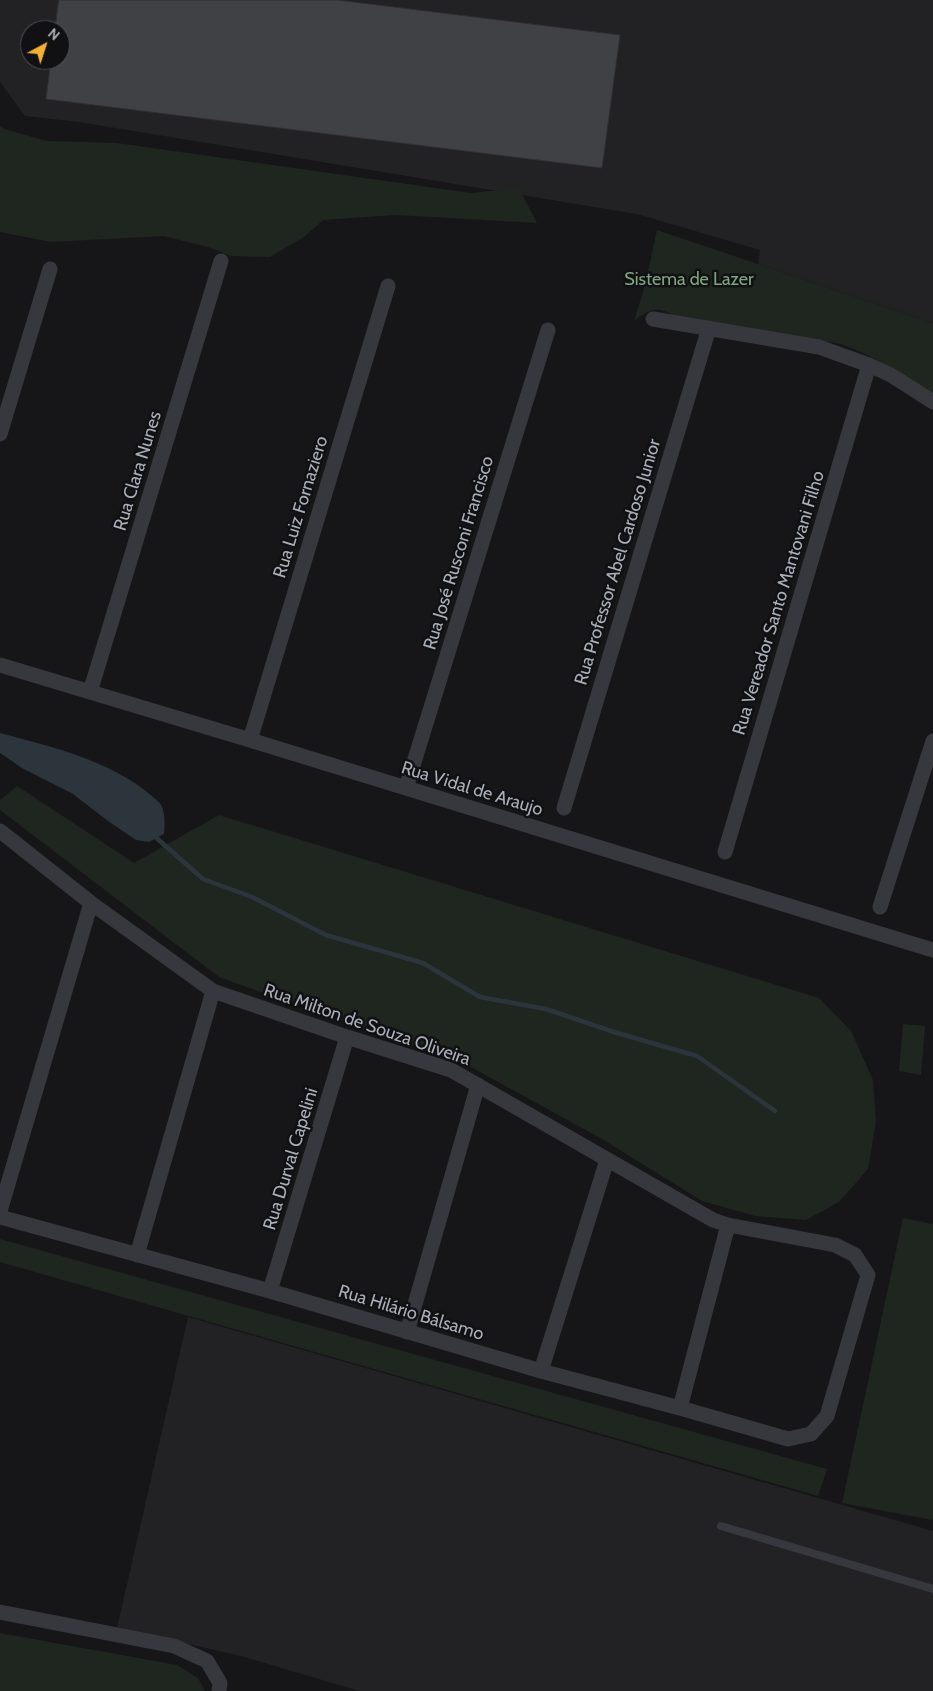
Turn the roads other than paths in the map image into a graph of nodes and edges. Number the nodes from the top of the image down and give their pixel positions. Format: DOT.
graph roads {
  1 [pos="221,261"];
  2 [pos="50,269"];
  3 [pos="388,286"];
  4 [pos="652,319"];
  5 [pos="709,328"];
  6 [pos="548,330"];
  7 [pos="869,365"];
  8 [pos="933,402"];
  9 [pos="0,434"];
  10 [pos="0,665"];
  11 [pos="90,692"];
  12 [pos="250,740"];
  13 [pos="933,741"];
  14 [pos="406,788"];
  15 [pos="564,808"];
  16 [pos="0,831"];
  17 [pos="725,852"];
  18 [pos="92,903"];
  19 [pos="880,906"];
  20 [pos="933,950"];
  21 [pos="213,991"];
  22 [pos="347,1037"];
  23 [pos="478,1085"];
  24 [pos="608,1160"];
  25 [pos="0,1210"];
  26 [pos="0,1217"];
  27 [pos="728,1225"];
  28 [pos="136,1255"];
  29 [pos="270,1291"];
  30 [pos="407,1332"];
  31 [pos="541,1371"];
  32 [pos="680,1408"];
  33 [pos="812,1434"];
  34 [pos="721,1526"];
  35 [pos="933,1589"];
  36 [pos="0,1612"];
  37 [pos="218,1691"];
  1 -- 11 [label="street, Rua Clara Nunes"];
  2 -- 9 [label="street"];
  3 -- 12 [label="street, Rua Luiz Fornaziero"];
  4 -- 5 [label="street"];
  5 -- 7 [label="street"];
  5 -- 15 [label="street, Rua Professor Abel Cardoso Junior"];
  6 -- 14 [label="street, Rua José Rusconi Francisco"];
  7 -- 8 [label="street"];
  7 -- 17 [label="street, Rua Vereador Santo Mantovani Filho"];
  10 -- 11 [label="street, Rua Vidal de Araujo"];
  11 -- 12 [label="street, Rua Vidal de Araujo"];
  12 -- 14 [label="street, Rua Vidal de Araujo"];
  13 -- 19 [label="street"];
  14 -- 20 [label="street, Rua Vidal de Araujo"];
  16 -- 18 [label="street, Rua Milton de Souza Oliveira"];
  18 -- 21 [label="street, Rua Milton de Souza Oliveira"];
  18 -- 25 [label="street"];
  21 -- 22 [label="street, Rua Milton de Souza Oliveira"];
  21 -- 28 [label="street"];
  22 -- 23 [label="street, Rua Milton de Souza Oliveira"];
  22 -- 29 [label="street, Rua Durval Capelini"];
  23 -- 24 [label="street, Rua Milton de Souza Oliveira"];
  23 -- 30 [label="street"];
  24 -- 27 [label="street, Rua Milton de Souza Oliveira"];
  24 -- 31 [label="street"];
  26 -- 28 [label="street, Rua Hilário Bálsamo"];
  27 -- 32 [label="street"];
  27 -- 33 [label="street, Rua Milton de Souza Oliveira"];
  28 -- 29 [label="street, Rua Hilário Bálsamo"];
  29 -- 30 [label="street, Rua Hilário Bálsamo"];
  30 -- 31 [label="street, Rua Hilário Bálsamo"];
  31 -- 32 [label="street, Rua Hilário Bálsamo"];
  32 -- 33 [label="street, Rua Hilário Bálsamo"];
  34 -- 35 [label="lane"];
  36 -- 37 [label="street"];
}
